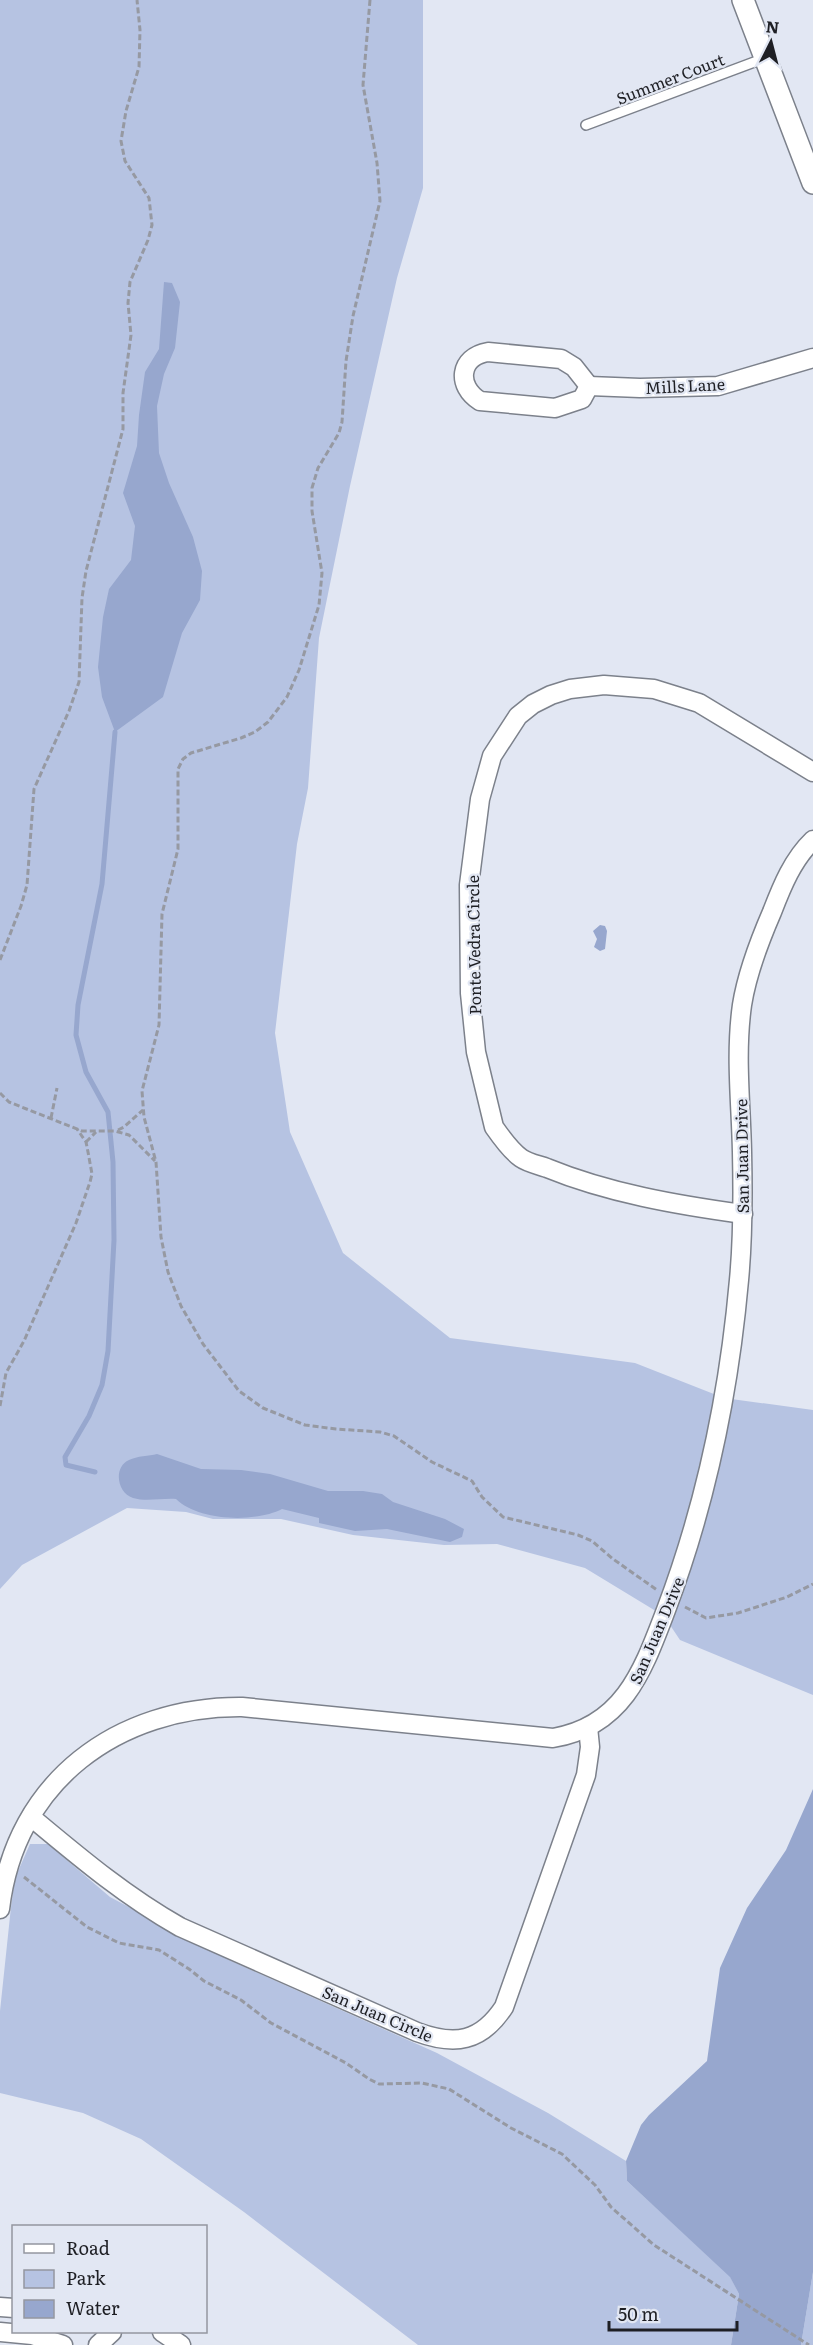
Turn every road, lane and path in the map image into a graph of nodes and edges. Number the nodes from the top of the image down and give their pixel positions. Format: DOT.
graph roads {
  1 [pos="137,0"];
  2 [pos="370,0"];
  3 [pos="743,0"];
  4 [pos="765,58"];
  5 [pos="586,126"];
  6 [pos="813,183"];
  7 [pos="813,358"];
  8 [pos="589,386"];
  9 [pos="813,772"];
  10 [pos="813,840"];
  11 [pos="0,960"];
  12 [pos="57,1088"];
  13 [pos="0,1094"];
  14 [pos="144,1110"];
  15 [pos="51,1118"];
  16 [pos="77,1129"];
  17 [pos="98,1131"];
  18 [pos="115,1131"];
  19 [pos="86,1142"];
  20 [pos="156,1162"];
  21 [pos="742,1214"];
  22 [pos="0,1406"];
  23 [pos="813,1584"];
  24 [pos="670,1599"];
  25 [pos="588,1727"];
  26 [pos="31,1817"];
  27 [pos="10,1864"];
  28 [pos="0,1909"];
  29 [pos="28,2333"];
  30 [pos="165,2333"];
  31 [pos="63,2345"];
  32 [pos="181,2345"];
  33 [pos="809,2345"];
  1 -- 11 [label="path"];
  2 -- 14 [label="path"];
  3 -- 4 [label="street"];
  4 -- 5 [label="lane, Summer Court"];
  4 -- 6 [label="street"];
  7 -- 8 [label="street, Mills Lane"];
  8 -- 8 [label="street"];
  9 -- 21 [label="street, Ponte Vedra Circle"];
  10 -- 21 [label="street, San Juan Drive"];
  12 -- 15 [label="path"];
  13 -- 15 [label="path"];
  14 -- 18 [label="path"];
  14 -- 20 [label="path"];
  15 -- 16 [label="path"];
  16 -- 17 [label="path"];
  16 -- 19 [label="path"];
  17 -- 18 [label="path"];
  17 -- 19 [label="path"];
  18 -- 20 [label="path"];
  19 -- 22 [label="path"];
  20 -- 24 [label="path"];
  21 -- 24 [label="street, San Juan Drive"];
  23 -- 24 [label="path"];
  24 -- 25 [label="street, San Juan Drive"];
  25 -- 26 [label="street, San Juan Drive"];
  25 -- 26 [label="street, San Juan Circle"];
  26 -- 27 [label="street, San Juan Drive"];
  27 -- 28 [label="street, San Juan Drive"];
  27 -- 33 [label="path"];
  29 -- 31 [label="street"];
  30 -- 32 [label="street"];
}
